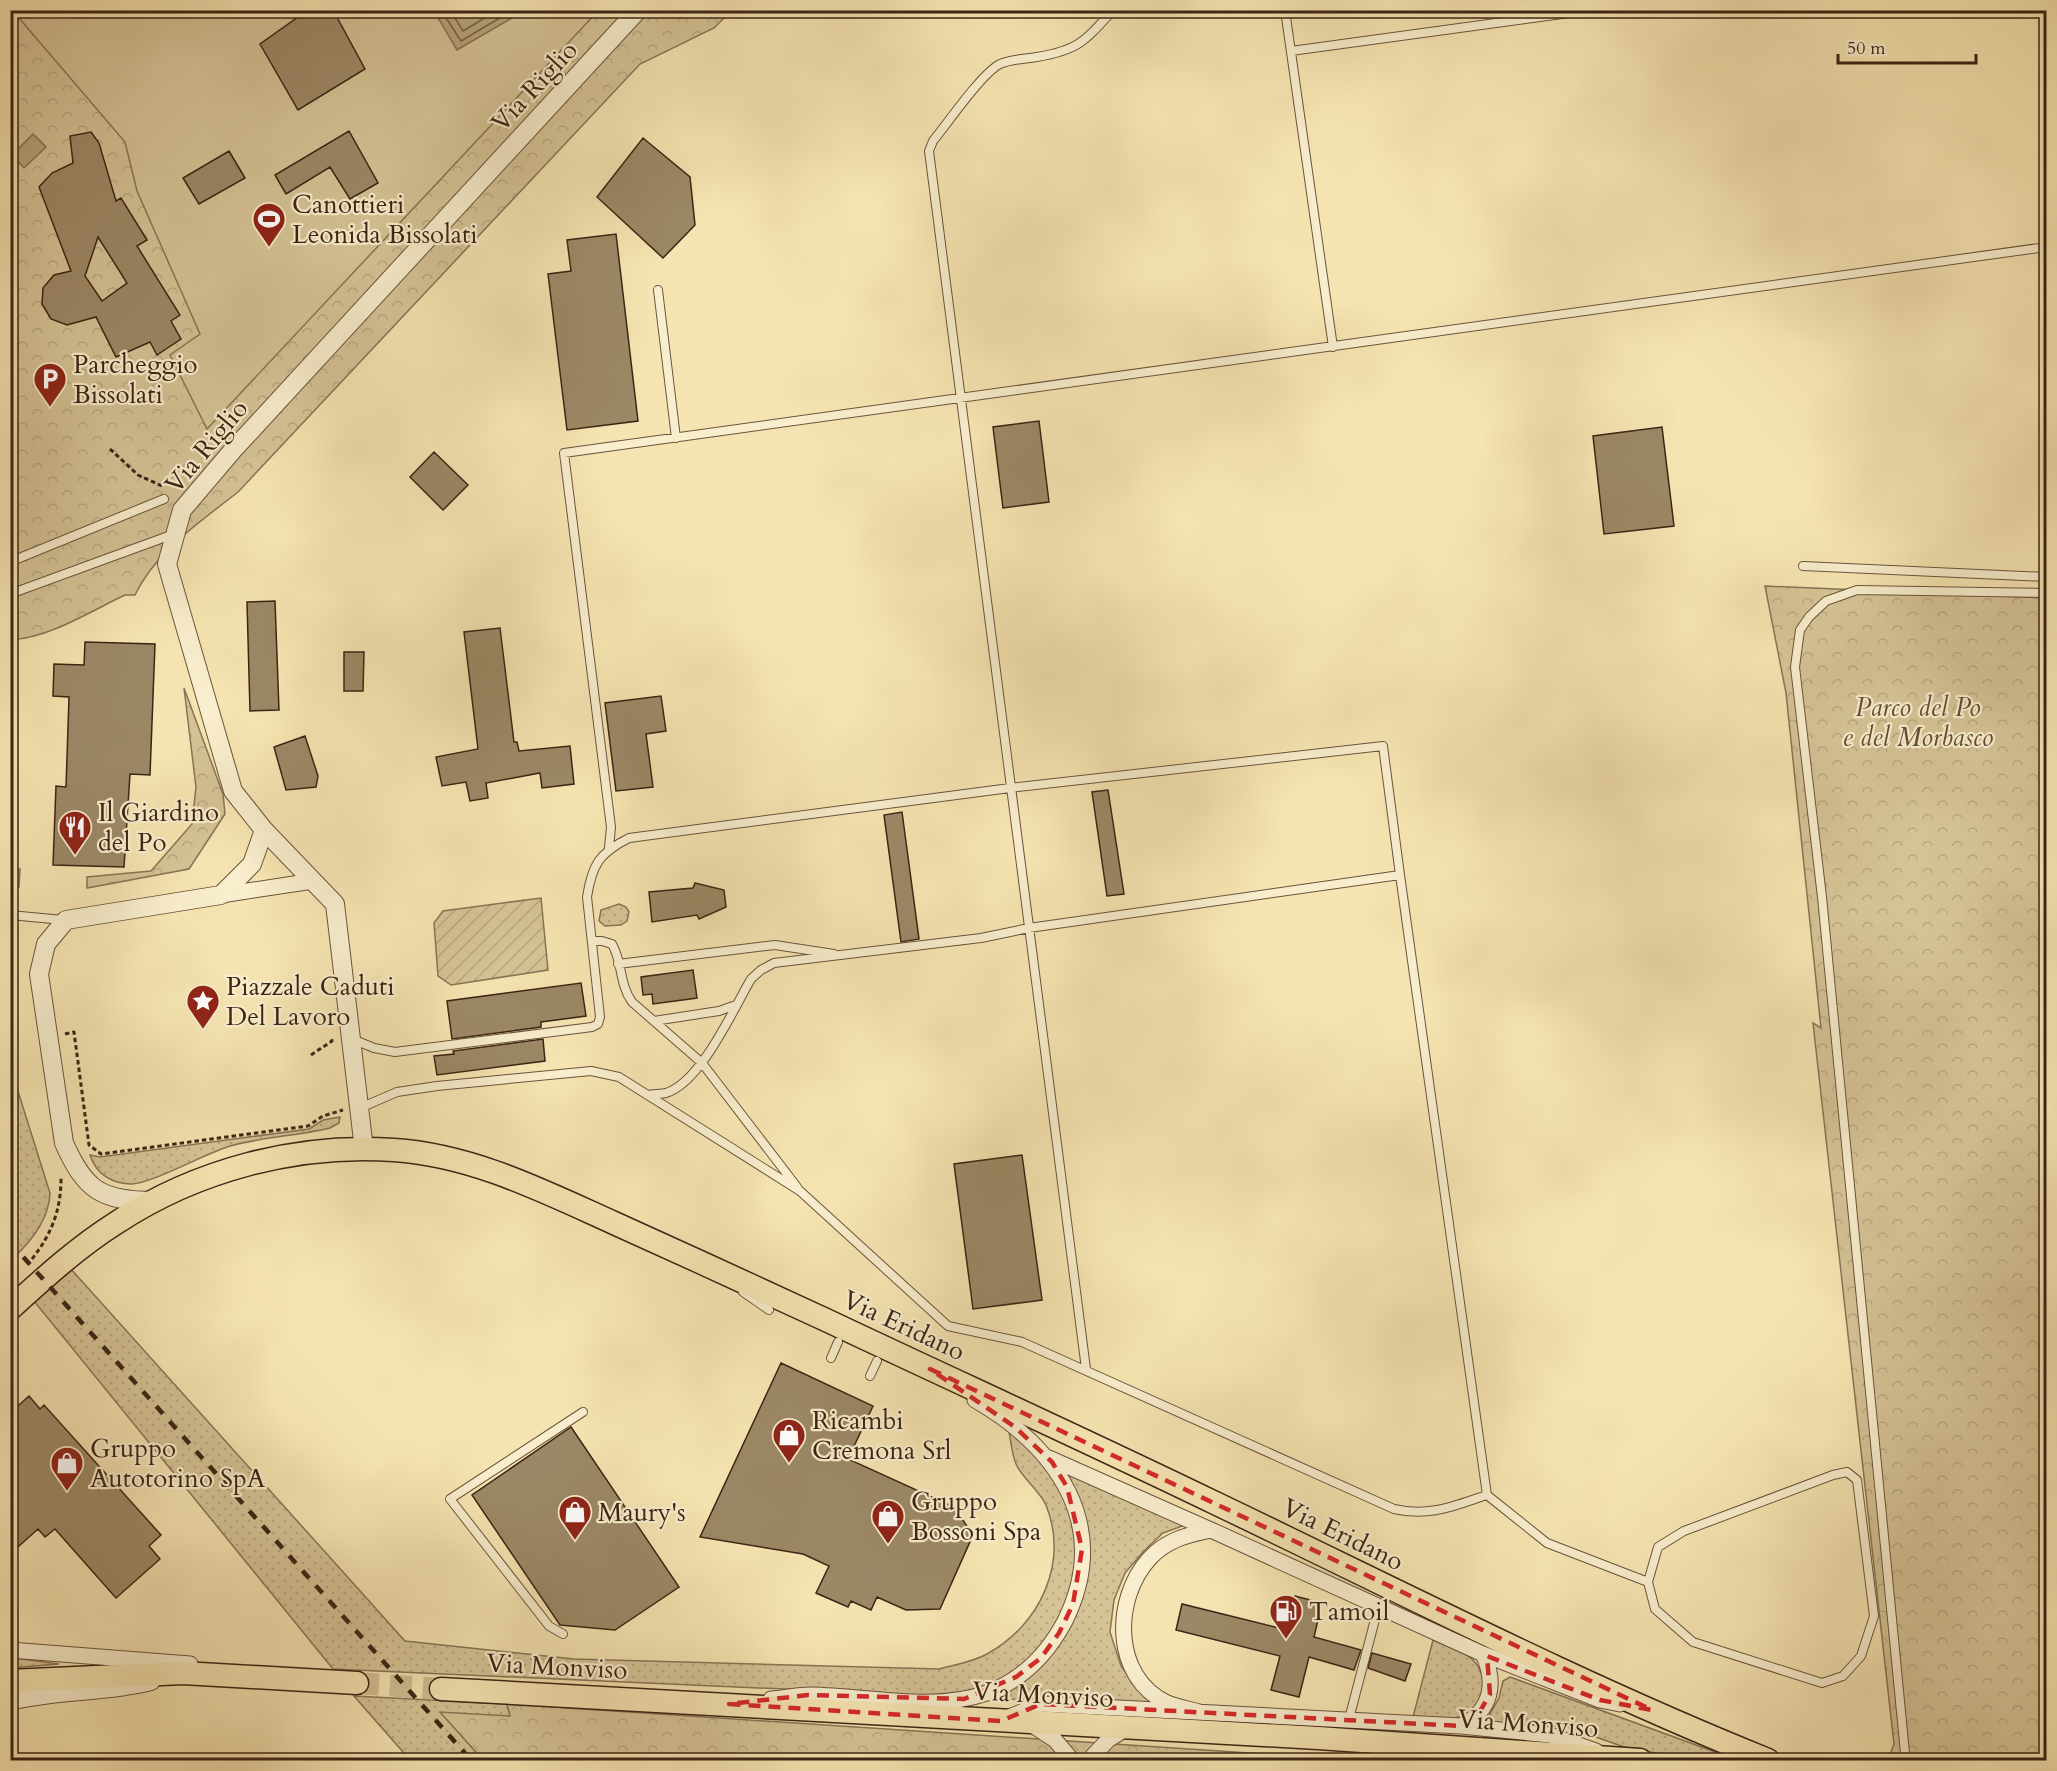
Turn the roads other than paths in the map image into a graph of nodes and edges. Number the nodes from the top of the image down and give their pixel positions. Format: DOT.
graph roads {
  1 [pos="638,10"];
  2 [pos="1113,10"];
  3 [pos="1286,10"];
  4 [pos="1591,10"];
  5 [pos="1291,51"];
  6 [pos="2046,247"];
  7 [pos="658,290"];
  8 [pos="1333,347"];
  9 [pos="962,399"];
  10 [pos="676,438"];
  11 [pos="164,500"];
  12 [pos="175,534"];
  13 [pos="10,559"];
  14 [pos="1803,566"];
  15 [pos="2046,577"];
  16 [pos="2046,593"];
  17 [pos="10,594"];
  18 [pos="1010,788"];
  19 [pos="264,830"];
  20 [pos="609,848"];
  21 [pos="1400,875"];
  22 [pos="313,881"];
  23 [pos="221,895"];
  24 [pos="10,915"];
  25 [pos="66,920"];
  26 [pos="1029,928"];
  27 [pos="592,941"];
  28 [pos="845,956"];
  29 [pos="618,964"];
  30 [pos="736,1005"];
  31 [pos="654,1021"];
  32 [pos="351,1039"];
  33 [pos="702,1063"];
  34 [pos="648,1095"];
  35 [pos="359,1108"];
  36 [pos="364,1149"];
  37 [pos="800,1191"];
  38 [pos="153,1201"];
  39 [pos="729,1275"];
  40 [pos="10,1309"];
  41 [pos="769,1311"];
  42 [pos="838,1342"];
  43 [pos="831,1358"];
  44 [pos="877,1361"];
  45 [pos="930,1369"];
  46 [pos="1086,1369"];
  47 [pos="870,1376"];
  48 [pos="584,1412"];
  49 [pos="1046,1456"];
  50 [pos="1487,1495"];
  51 [pos="1211,1530"];
  52 [pos="1648,1582"];
  53 [pos="1378,1608"];
  54 [pos="563,1634"];
  55 [pos="10,1650"];
  56 [pos="1483,1654"];
  57 [pos="183,1673"];
  58 [pos="239,1674"];
  59 [pos="10,1680"];
  60 [pos="357,1683"];
  61 [pos="441,1689"];
  62 [pos="10,1701"];
  63 [pos="729,1704"];
  64 [pos="1652,1710"];
  65 [pos="1198,1712"];
  66 [pos="1349,1719"];
  67 [pos="1001,1720"];
  68 [pos="1027,1722"];
  69 [pos="1461,1726"];
  70 [pos="1128,1727"];
  71 [pos="1616,1758"];
  72 [pos="1072,1761"];
  73 [pos="1089,1761"];
  74 [pos="1640,1761"];
  75 [pos="1768,1761"];
  76 [pos="1903,1761"];
  1 -- 12 [label="street, Via Riglio"];
  2 -- 9 [label="lane"];
  3 -- 5 [label="lane"];
  4 -- 5 [label="lane"];
  5 -- 8 [label="lane"];
  6 -- 8 [label="lane"];
  7 -- 10 [label="lane"];
  8 -- 9 [label="lane"];
  9 -- 10 [label="lane"];
  9 -- 18 [label="lane"];
  10 -- 20 [label="lane"];
  11 -- 13 [label="lane"];
  12 -- 17 [label="lane"];
  12 -- 19 [label="street, Via Riglio"];
  14 -- 15 [label="lane"];
  16 -- 76 [label="lane"];
  18 -- 20 [label="lane"];
  18 -- 21 [label="lane"];
  18 -- 26 [label="lane"];
  19 -- 22 [label="street, Via Riglio"];
  19 -- 23 [label="street"];
  20 -- 27 [label="lane"];
  21 -- 26 [label="lane"];
  21 -- 50 [label="lane"];
  22 -- 23 [label="street"];
  22 -- 32 [label="street, Via Riglio"];
  23 -- 25 [label="street"];
  24 -- 25 [label="lane"];
  25 -- 38 [label="street"];
  26 -- 28 [label="lane"];
  26 -- 46 [label="lane"];
  27 -- 29 [label="lane"];
  27 -- 32 [label="lane"];
  28 -- 29 [label="lane"];
  28 -- 30 [label="lane"];
  29 -- 31 [label="lane"];
  30 -- 31 [label="lane"];
  30 -- 33 [label="lane"];
  31 -- 33 [label="lane"];
  32 -- 35 [label="street, Via Riglio"];
  33 -- 34 [label="lane"];
  33 -- 37 [label="lane"];
  34 -- 35 [label="lane"];
  34 -- 37 [label="lane"];
  35 -- 36 [label="street, Via Riglio"];
  36 -- 38 [label="main road, Via Eridano"];
  36 -- 39 [label="main road, Via Eridano"];
  37 -- 46 [label="lane"];
  38 -- 40 [label="main road, Via Eridano"];
  39 -- 41 [label="lane"];
  39 -- 45 [label="main road, Via Eridano"];
  42 -- 43 [label="lane"];
  44 -- 47 [label="lane"];
  45 -- 49 [label="street"];
  45 -- 64 [label="main road, Via Eridano"];
  46 -- 50 [label="lane"];
  48 -- 54 [label="lane"];
  49 -- 51 [label="street"];
  49 -- 63 [label="street"];
  50 -- 52 [label="lane"];
  51 -- 53 [label="street"];
  51 -- 65 [label="street"];
  52 -- 52 [label="lane"];
  53 -- 56 [label="street"];
  53 -- 66 [label="lane"];
  55 -- 58 [label="street"];
  56 -- 64 [label="street"];
  56 -- 69 [label="street"];
  57 -- 58 [label="main road"];
  57 -- 59 [label="main road"];
  57 -- 62 [label="street"];
  58 -- 60 [label="main road"];
  61 -- 63 [label="main road, Via Monviso"];
  63 -- 67 [label="main road, Via Monviso"];
  64 -- 75 [label="main road, Via Eridano"];
  65 -- 66 [label="street"];
  65 -- 67 [label="street"];
  66 -- 69 [label="street"];
  67 -- 68 [label="main road, Via Monviso"];
  68 -- 70 [label="main road, Via Monviso"];
  68 -- 72 [label="street"];
  69 -- 71 [label="street"];
  70 -- 71 [label="main road, Via Monviso"];
  70 -- 73 [label="street"];
  71 -- 74 [label="main road, Via Monviso"];
}
